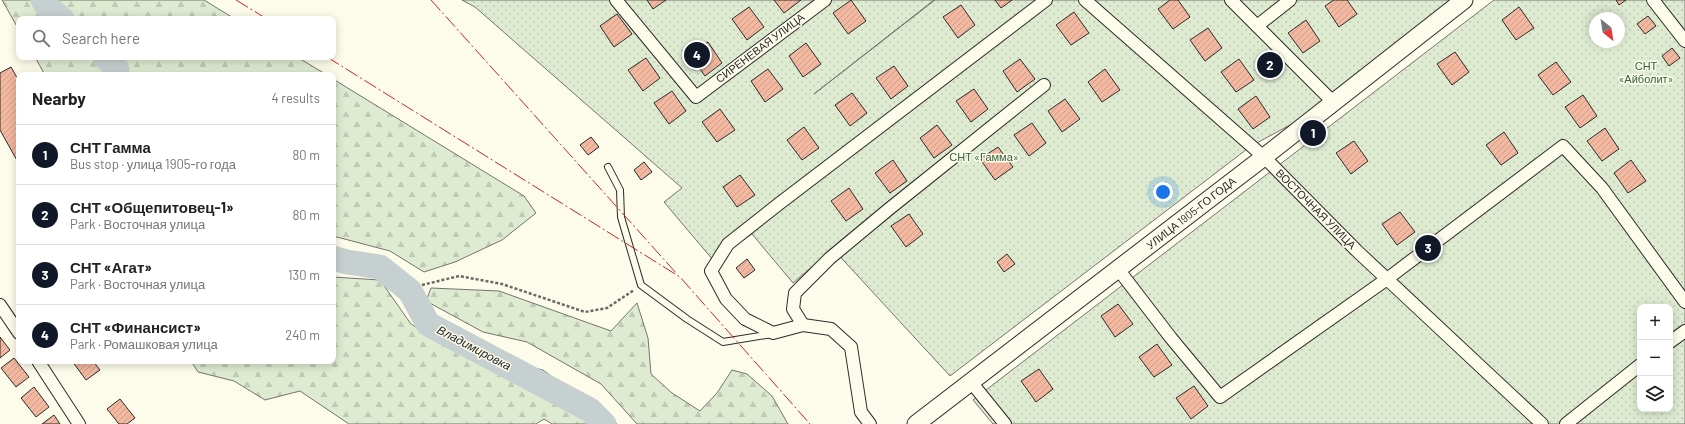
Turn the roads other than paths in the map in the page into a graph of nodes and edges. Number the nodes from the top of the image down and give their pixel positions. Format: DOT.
graph roads {
  1 [pos="616,0"];
  2 [pos="826,0"];
  3 [pos="1046,0"];
  4 [pos="1085,0"];
  5 [pos="1231,0"];
  6 [pos="1290,0"];
  7 [pos="1464,0"];
  8 [pos="1653,0"];
  9 [pos="1257,26"];
  10 [pos="1685,41"];
  11 [pos="1044,85"];
  12 [pos="1333,102"];
  13 [pos="1264,157"];
  14 [pos="608,167"];
  15 [pos="1118,269"];
  16 [pos="1387,279"];
  17 [pos="1685,302"];
  18 [pos="0,305"];
  19 [pos="803,325"];
  20 [pos="16,329"];
  21 [pos="1685,331"];
  22 [pos="773,333"];
  23 [pos="1673,340"];
  24 [pos="40,364"];
  25 [pos="1637,367"];
  26 [pos="971,382"];
  27 [pos="79,424"];
  28 [pos="870,424"];
  29 [pos="916,424"];
  30 [pos="1004,424"];
  31 [pos="1542,424"];
  32 [pos="1566,424"];
  1 -- 2 [label="street, СИРЕНЕВАЯ УЛИЦА"];
  3 -- 22 [label="street"];
  4 -- 13 [label="street, ВОСТОЧНАЯ УЛИЦА"];
  5 -- 9 [label="street"];
  6 -- 9 [label="street"];
  7 -- 12 [label="street, УЛИЦА 1905-ГО ГОДА"];
  8 -- 10 [label="street"];
  9 -- 12 [label="street"];
  11 -- 19 [label="street"];
  12 -- 13 [label="street, УЛИЦА 1905-ГО ГОДА"];
  13 -- 15 [label="street, УЛИЦА 1905-ГО ГОДА"];
  13 -- 16 [label="street, ВОСТОЧНАЯ УЛИЦА"];
  14 -- 22 [label="lane"];
  15 -- 16 [label="street"];
  15 -- 26 [label="street, УЛИЦА 1905-ГО ГОДА"];
  16 -- 17 [label="street"];
  16 -- 31 [label="street, ВОСТОЧНАЯ УЛИЦА"];
  18 -- 20 [label="street"];
  19 -- 22 [label="street"];
  19 -- 28 [label="street"];
  21 -- 23 [label="street"];
  24 -- 27 [label="street"];
  25 -- 32 [label="street"];
  26 -- 29 [label="street, УЛИЦА 1905-ГО ГОДА"];
  26 -- 30 [label="street"];
}
